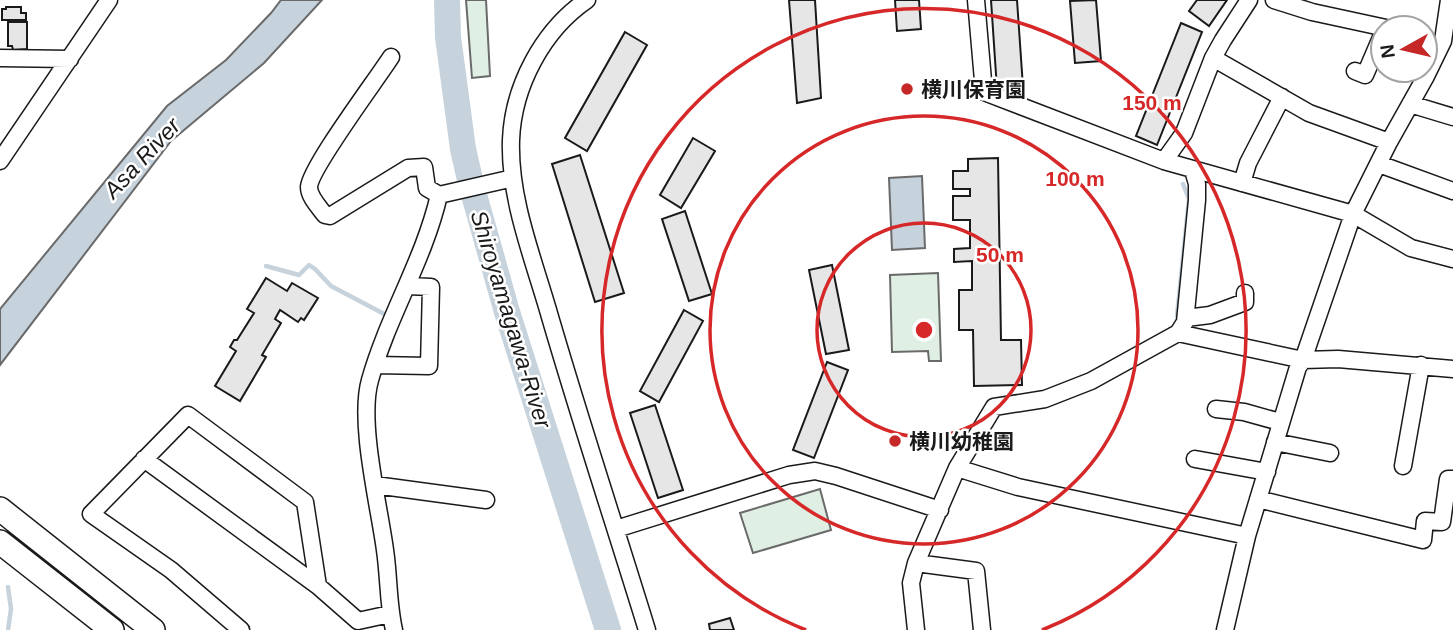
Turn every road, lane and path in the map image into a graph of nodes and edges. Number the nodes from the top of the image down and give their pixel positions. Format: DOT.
graph roads {
  1 [pos="109,0"];
  2 [pos="587,0"];
  3 [pos="976,0"];
  4 [pos="1249,0"];
  5 [pos="1275,0"];
  6 [pos="1449,0"];
  7 [pos="1313,6"];
  8 [pos="1369,23"];
  9 [pos="1448,42"];
  10 [pos="391,57"];
  11 [pos="0,58"];
  12 [pos="1213,58"];
  13 [pos="69,59"];
  14 [pos="1369,66"];
  15 [pos="1355,71"];
  16 [pos="1282,97"];
  17 [pos="1410,104"];
  18 [pos="1453,117"];
  19 [pos="1389,142"];
  20 [pos="0,161"];
  21 [pos="1164,162"];
  22 [pos="1379,164"];
  23 [pos="1193,170"];
  24 [pos="513,178"];
  25 [pos="1242,183"];
  26 [pos="1453,191"];
  27 [pos="441,194"];
  28 [pos="1353,214"];
  29 [pos="1453,259"];
  30 [pos="407,286"];
  31 [pos="1245,293"];
  32 [pos="1186,318"];
  33 [pos="1178,333"];
  34 [pos="1303,360"];
  35 [pos="375,365"];
  36 [pos="1421,365"];
  37 [pos="1453,369"];
  38 [pos="1216,409"];
  39 [pos="1280,422"];
  40 [pos="1275,442"];
  41 [pos="1330,453"];
  42 [pos="1195,458"];
  43 [pos="144,459"];
  44 [pos="1403,466"];
  45 [pos="957,468"];
  46 [pos="1267,472"];
  47 [pos="1453,479"];
  48 [pos="375,485"];
  49 [pos="1258,499"];
  50 [pos="486,500"];
  51 [pos="0,509"];
  52 [pos="940,510"];
  53 [pos="1448,522"];
  54 [pos="616,529"];
  55 [pos="1247,536"];
  56 [pos="0,542"];
  57 [pos="916,563"];
  58 [pos="318,586"];
  59 [pos="392,622"];
  60 [pos="112,630"];
  61 [pos="153,630"];
  62 [pos="242,630"];
  63 [pos="647,630"];
  64 [pos="916,630"];
  65 [pos="982,630"];
  66 [pos="1225,630"];
  1 -- 13 [label="street"];
  2 -- 24 [label="street"];
  3 -- 21 [label="street"];
  4 -- 12 [label="street"];
  5 -- 7 [label="street"];
  6 -- 9 [label="street"];
  7 -- 8 [label="street"];
  9 -- 17 [label="street"];
  10 -- 27 [label="street"];
  11 -- 13 [label="street"];
  12 -- 16 [label="street"];
  12 -- 21 [label="street"];
  13 -- 20 [label="street"];
  14 -- 15 [label="street"];
  16 -- 19 [label="street"];
  16 -- 25 [label="street"];
  17 -- 18 [label="street"];
  17 -- 19 [label="street"];
  19 -- 22 [label="street"];
  21 -- 23 [label="street"];
  22 -- 26 [label="street"];
  22 -- 28 [label="street"];
  23 -- 25 [label="street"];
  23 -- 32 [label="street"];
  24 -- 27 [label="street"];
  24 -- 54 [label="street"];
  25 -- 28 [label="street"];
  27 -- 30 [label="street"];
  28 -- 29 [label="street"];
  28 -- 34 [label="street"];
  30 -- 35 [label="street"];
  30 -- 35 [label="street"];
  31 -- 32 [label="street"];
  32 -- 33 [label="street"];
  33 -- 34 [label="street"];
  33 -- 45 [label="street"];
  34 -- 36 [label="street"];
  34 -- 39 [label="street"];
  35 -- 48 [label="street"];
  36 -- 37 [label="street"];
  36 -- 44 [label="street"];
  38 -- 39 [label="street"];
  39 -- 40 [label="street"];
  40 -- 41 [label="street"];
  40 -- 46 [label="street"];
  42 -- 46 [label="street"];
  43 -- 58 [label="street"];
  43 -- 58 [label="street"];
  43 -- 62 [label="street"];
  45 -- 52 [label="street"];
  45 -- 55 [label="street"];
  46 -- 49 [label="street"];
  47 -- 53 [label="street"];
  48 -- 50 [label="street"];
  48 -- 59 [label="street"];
  49 -- 53 [label="street"];
  49 -- 55 [label="street"];
  51 -- 61 [label="highway"];
  52 -- 54 [label="street"];
  52 -- 57 [label="street"];
  54 -- 63 [label="street"];
  55 -- 66 [label="street"];
  56 -- 60 [label="highway"];
  57 -- 64 [label="street"];
  57 -- 65 [label="street"];
  58 -- 59 [label="street"];
}
